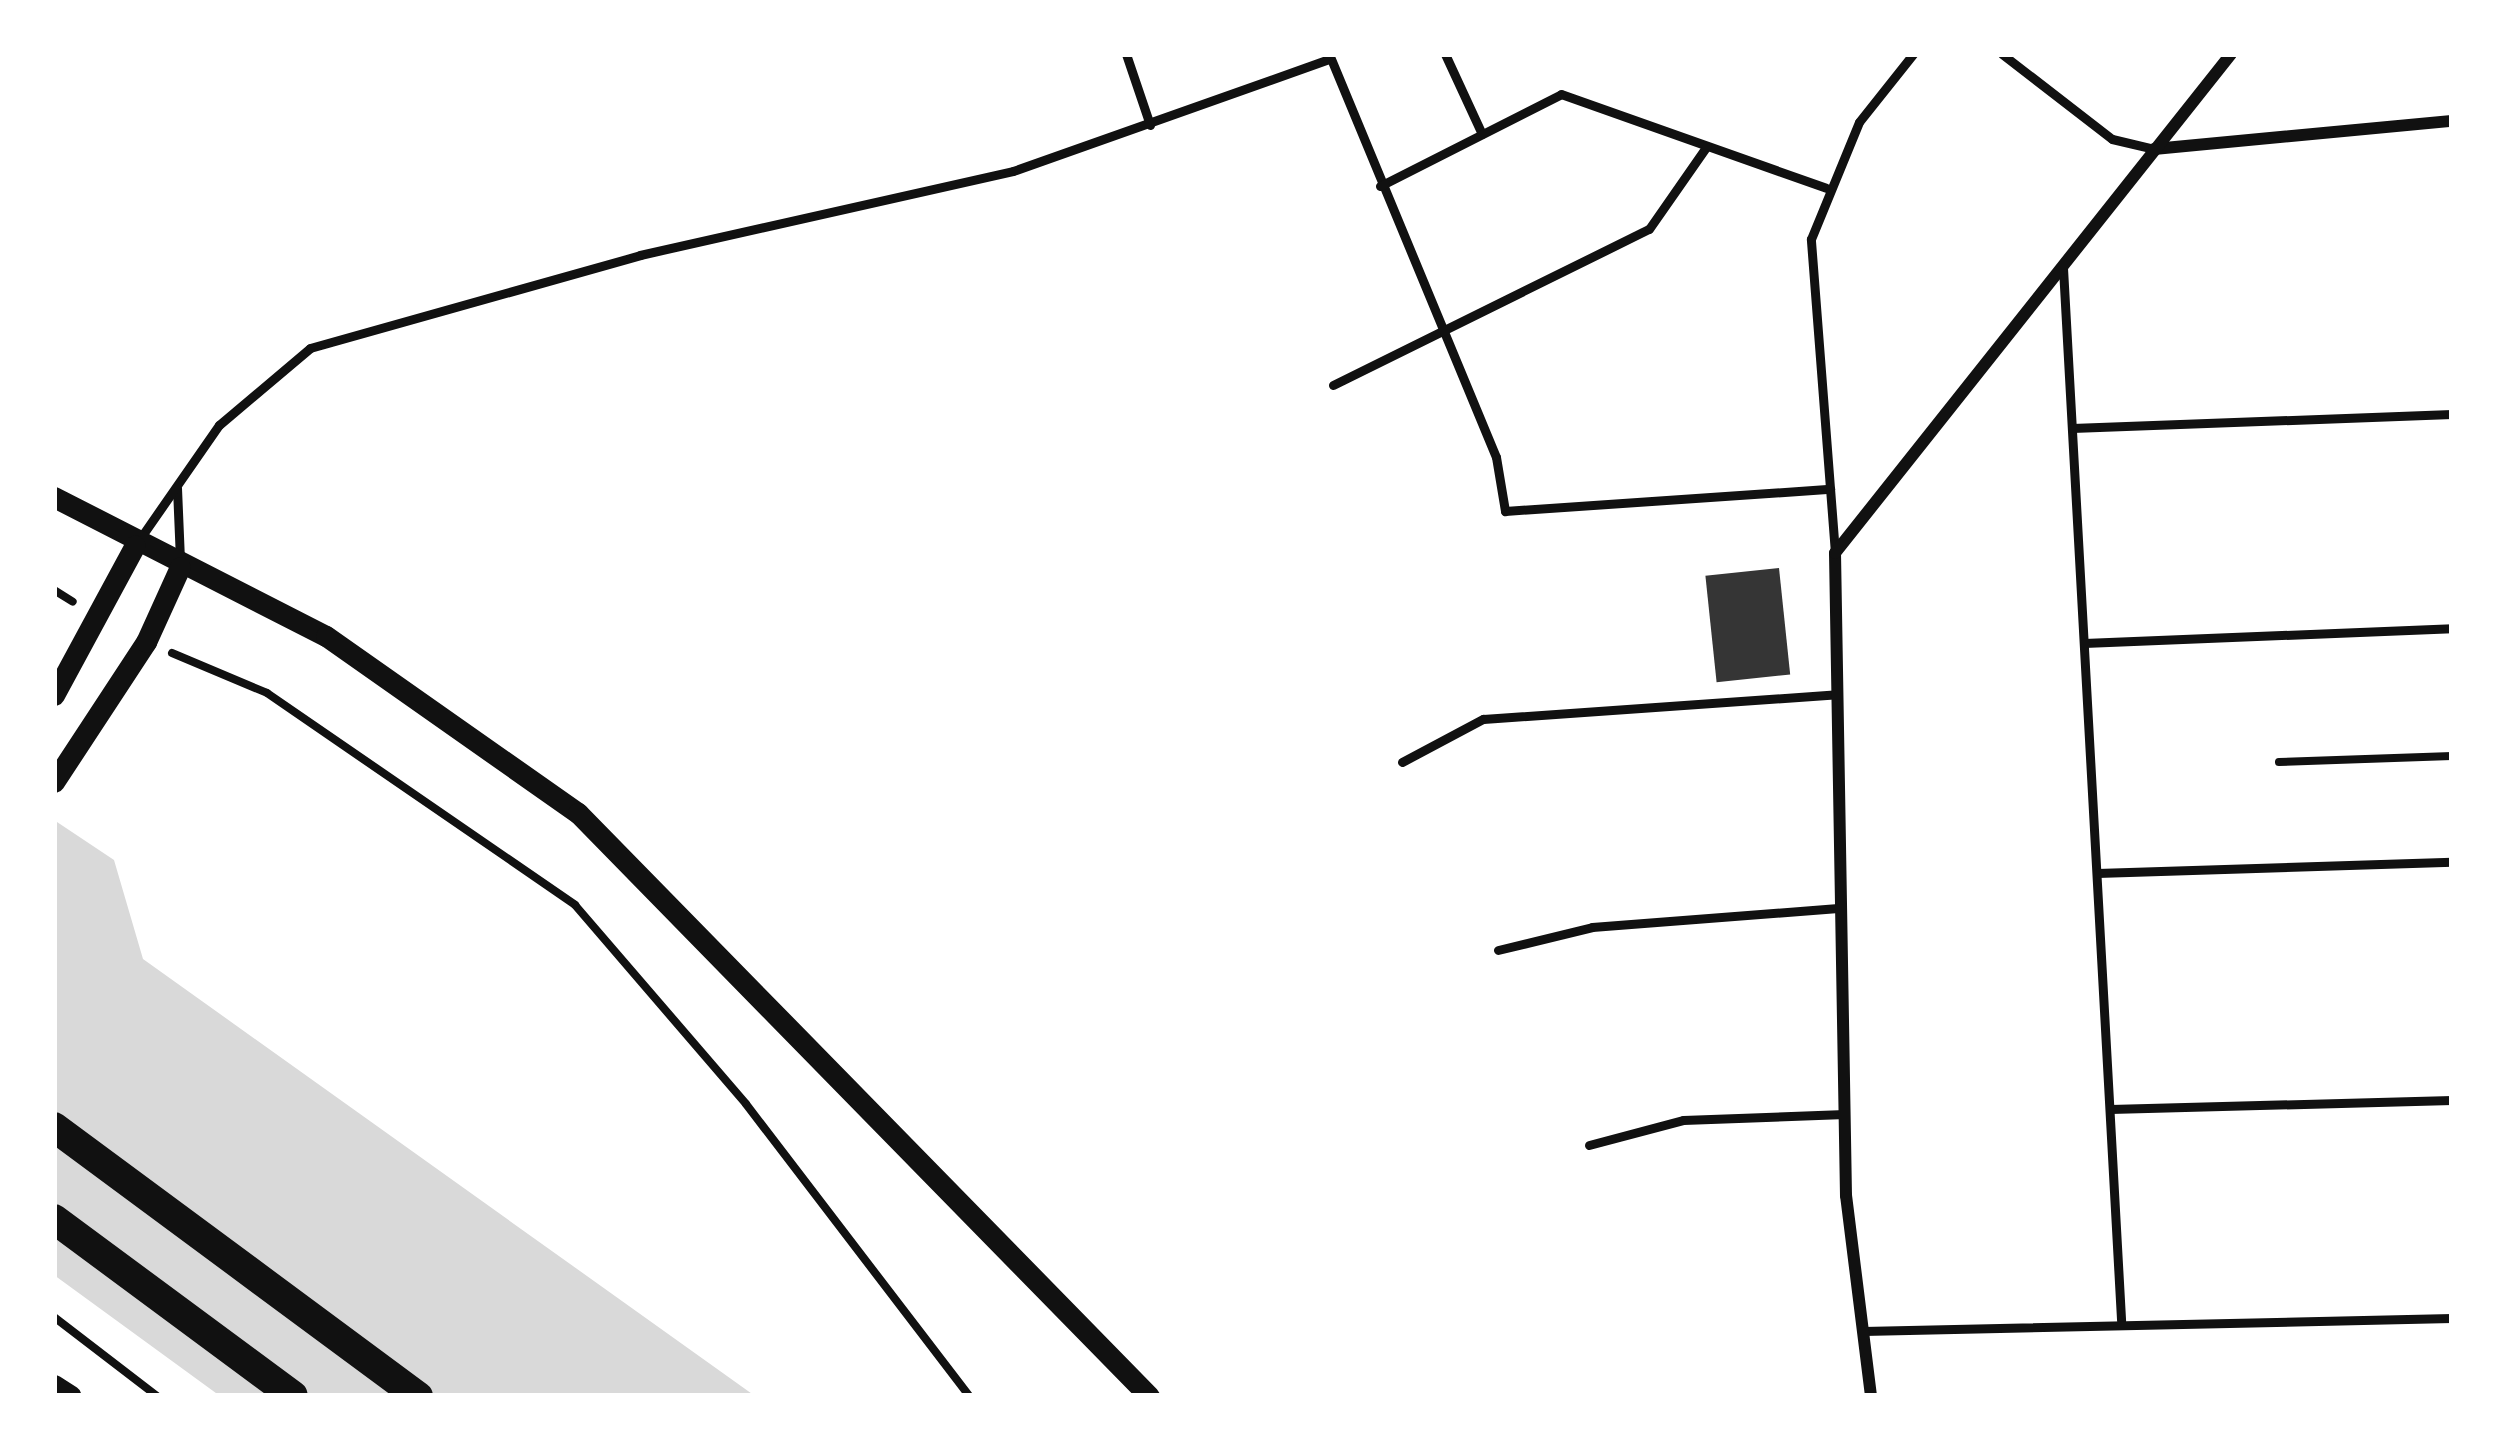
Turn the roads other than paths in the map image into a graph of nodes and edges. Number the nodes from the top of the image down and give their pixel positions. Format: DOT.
graph roads {
  1 [pos="1126,54"];
  2 [pos="1445,54"];
  3 [pos="1912,54"];
  4 [pos="2002,54"];
  5 [pos="2231,54"];
  6 [pos="1329,56"];
  7 [pos="2452,122"];
  8 [pos="1150,125"];
  9 [pos="1482,134"];
  10 [pos="1707,146"];
  11 [pos="2154,149"];
  12 [pos="1380,186"];
  13 [pos="1826,188"];
  14 [pos="2063,262"];
  15 [pos="1447,334"];
  16 [pos="1333,385"];
  17 [pos="2452,414"];
  18 [pos="2072,428"];
  19 [pos="177,488"];
  20 [pos="1830,489"];
  21 [pos="54,497"];
  22 [pos="135,545"];
  23 [pos="1835,553"];
  24 [pos="180,567"];
  25 [pos="2452,628"];
  26 [pos="2084,643"];
  27 [pos="54,694"];
  28 [pos="1837,694"];
  29 [pos="1402,762"];
  30 [pos="54,782"];
  31 [pos="2452,862"];
  32 [pos="2097,873"];
  33 [pos="1841,908"];
  34 [pos="1498,950"];
  35 [pos="2452,1100"];
  36 [pos="2110,1109"];
  37 [pos="1845,1114"];
  38 [pos="54,1126"];
  39 [pos="1588,1145"];
  40 [pos="54,1219"];
  41 [pos="2452,1318"];
  42 [pos="2121,1320"];
  43 [pos="1863,1331"];
  44 [pos="54,1385"];
  45 [pos="71,1396"];
  46 [pos="293,1396"];
  47 [pos="418,1396"];
  48 [pos="1149,1396"];
  49 [pos="1871,1396"];
  1 -- 8 [label="lane"];
  2 -- 9 [label="lane"];
  3 -- 13 [label="lane"];
  4 -- 11 [label="lane"];
  5 -- 11 [label="street"];
  6 -- 8 [label="lane"];
  6 -- 12 [label="lane"];
  7 -- 11 [label="street"];
  8 -- 19 [label="lane"];
  9 -- 10 [label="lane"];
  9 -- 12 [label="lane"];
  10 -- 13 [label="lane"];
  10 -- 15 [label="lane"];
  11 -- 14 [label="street"];
  12 -- 15 [label="lane"];
  13 -- 20 [label="lane"];
  14 -- 18 [label="lane"];
  14 -- 23 [label="street"];
  15 -- 16 [label="lane"];
  15 -- 20 [label="lane"];
  17 -- 18 [label="lane"];
  18 -- 26 [label="lane"];
  19 -- 22 [label="lane"];
  19 -- 24 [label="lane"];
  20 -- 23 [label="lane"];
  21 -- 22 [label="street"];
  22 -- 24 [label="street"];
  22 -- 27 [label="street"];
  23 -- 28 [label="street"];
  24 -- 30 [label="street"];
  24 -- 48 [label="street"];
  25 -- 26 [label="lane"];
  26 -- 32 [label="lane"];
  28 -- 29 [label="lane"];
  28 -- 33 [label="street"];
  31 -- 32 [label="lane"];
  32 -- 36 [label="lane"];
  33 -- 34 [label="lane"];
  33 -- 37 [label="street"];
  35 -- 36 [label="lane"];
  36 -- 42 [label="lane"];
  37 -- 39 [label="lane"];
  37 -- 43 [label="street"];
  38 -- 47 [label="highway"];
  40 -- 46 [label="highway"];
  41 -- 42 [label="lane"];
  42 -- 43 [label="lane"];
  43 -- 49 [label="street"];
  44 -- 45 [label="street"];
}
